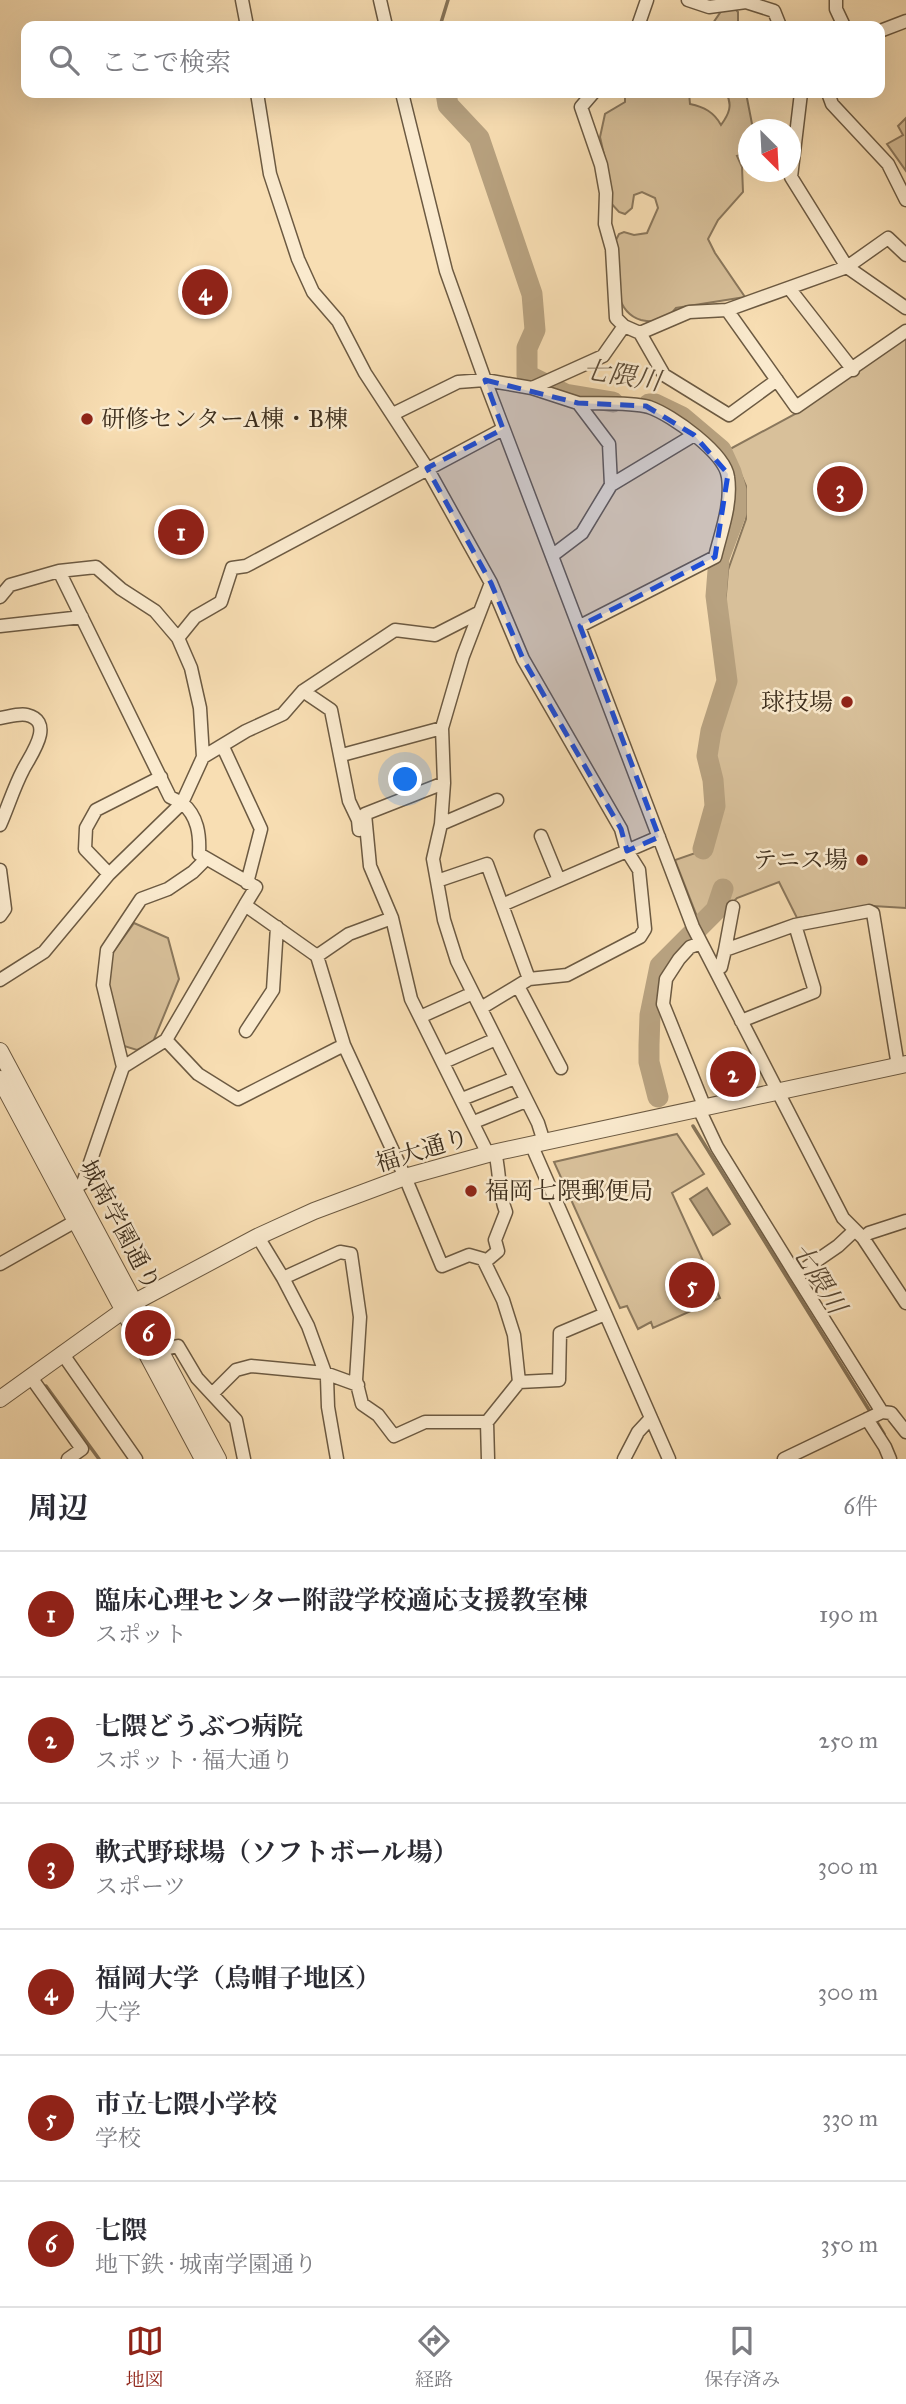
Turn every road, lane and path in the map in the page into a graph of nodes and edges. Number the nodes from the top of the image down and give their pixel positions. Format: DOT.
graph roads {
  1 [pos="242,0"];
  2 [pos="380,0"];
  3 [pos="647,0"];
  4 [pos="688,0"];
  5 [pos="836,0"];
  6 [pos="746,1"];
  7 [pos="246,21"];
  8 [pos="385,21"];
  9 [pos="640,21"];
  10 [pos="778,21"];
  11 [pos="842,21"];
  12 [pos="906,21"];
  13 [pos="885,29"];
  14 [pos="258,98"];
  15 [pos="403,98"];
  16 [pos="589,98"];
  17 [pos="800,98"];
  18 [pos="830,98"];
  19 [pos="906,200"];
  20 [pos="906,255"];
  21 [pos="847,267"];
  22 [pos="789,288"];
  23 [pos="906,308"];
  24 [pos="727,310"];
  25 [pos="624,326"];
  26 [pos="906,331"];
  27 [pos="640,333"];
  28 [pos="853,370"];
  29 [pos="485,380"];
  30 [pos="777,380"];
  31 [pos="531,388"];
  32 [pos="578,403"];
  33 [pos="393,414"];
  34 [pos="503,429"];
  35 [pos="694,435"];
  36 [pos="427,468"];
  37 [pos="611,485"];
  38 [pos="552,555"];
  39 [pos="59,571"];
  40 [pos="491,583"];
  41 [pos="0,597"];
  42 [pos="480,611"];
  43 [pos="82,618"];
  44 [pos="0,626"];
  45 [pos="580,626"];
  46 [pos="178,638"];
  47 [pos="303,691"];
  48 [pos="0,718"];
  49 [pos="442,728"];
  50 [pos="223,747"];
  51 [pos="342,755"];
  52 [pos="203,757"];
  53 [pos="161,777"];
  54 [pos="444,783"];
  55 [pos="497,800"];
  56 [pos="182,803"];
  57 [pos="441,824"];
  58 [pos="0,825"];
  59 [pos="541,836"];
  60 [pos="659,837"];
  61 [pos="627,851"];
  62 [pos="206,859"];
  63 [pos="0,870"];
  64 [pos="109,874"];
  65 [pos="559,880"];
  66 [pos="437,881"];
  67 [pos="247,883"];
  68 [pos="373,893"];
  69 [pos="245,905"];
  70 [pos="502,905"];
  71 [pos="733,907"];
  72 [pos="0,916"];
  73 [pos="392,918"];
  74 [pos="795,925"];
  75 [pos="277,927"];
  76 [pos="700,941"];
  77 [pos="725,950"];
  78 [pos="317,956"];
  79 [pos="715,968"];
  80 [pos="0,980"];
  81 [pos="523,983"];
  82 [pos="473,993"];
  83 [pos="481,1008"];
  84 [pos="420,1017"];
  85 [pos="741,1021"];
  86 [pos="246,1031"];
  87 [pos="496,1039"];
  88 [pos="166,1040"];
  89 [pos="344,1045"];
  90 [pos="0,1051"];
  91 [pos="443,1062"];
  92 [pos="902,1065"];
  93 [pos="123,1066"];
  94 [pos="561,1068"];
  95 [pos="515,1078"];
  96 [pos="0,1079"];
  97 [pos="777,1090"];
  98 [pos="462,1099"];
  99 [pos="526,1101"];
  100 [pos="702,1109"];
  101 [pos="474,1122"];
  102 [pos="537,1143"];
  103 [pos="492,1153"];
  104 [pos="405,1177"];
  105 [pos="75,1188"];
  106 [pos="906,1221"];
  107 [pos="74,1222"];
  108 [pos="858,1234"];
  109 [pos="258,1237"];
  110 [pos="485,1262"];
  111 [pos="0,1264"];
  112 [pos="796,1275"];
  113 [pos="283,1278"];
  114 [pos="906,1303"];
  115 [pos="129,1306"];
  116 [pos="605,1314"];
  117 [pos="160,1350"];
  118 [pos="62,1353"];
  119 [pos="325,1373"];
  120 [pos="30,1376"];
  121 [pos="519,1382"];
  122 [pos="358,1385"];
  123 [pos="212,1394"];
  124 [pos="0,1399"];
  125 [pos="882,1412"];
  126 [pos="651,1418"];
  127 [pos="867,1419"];
  128 [pos="487,1422"];
  129 [pos="906,1432"];
  130 [pos="86,1454"];
  131 [pos="197,1457"];
  132 [pos="68,1459"];
  133 [pos="135,1459"];
  134 [pos="218,1459"];
  135 [pos="244,1459"];
  136 [pos="337,1459"];
  137 [pos="488,1459"];
  138 [pos="624,1459"];
  139 [pos="668,1459"];
  140 [pos="785,1459"];
  141 [pos="890,1459"];
  1 -- 7 [label="street"];
  2 -- 8 [label="street"];
  3 -- 9 [label="street"];
  4 -- 6 [label="street"];
  5 -- 11 [label="street"];
  6 -- 10 [label="street"];
  12 -- 13 [label="street"];
  14 -- 33 [label="street"];
  15 -- 29 [label="street"];
  16 -- 25 [label="street"];
  17 -- 21 [label="street"];
  18 -- 19 [label="street"];
  20 -- 21 [label="street"];
  21 -- 22 [label="street"];
  21 -- 23 [label="street"];
  22 -- 24 [label="street"];
  22 -- 28 [label="street"];
  24 -- 27 [label="street"];
  24 -- 30 [label="street"];
  25 -- 27 [label="street"];
  25 -- 31 [label="street"];
  26 -- 28 [label="street"];
  27 -- 30 [label="street"];
  28 -- 30 [label="street"];
  29 -- 31 [label="street"];
  29 -- 33 [label="street"];
  29 -- 34 [label="street"];
  31 -- 32 [label="street"];
  32 -- 35 [label="street"];
  32 -- 37 [label="street"];
  33 -- 36 [label="street"];
  34 -- 36 [label="street"];
  34 -- 38 [label="street"];
  35 -- 37 [label="street"];
  35 -- 45 [label="street"];
  36 -- 40 [label="street"];
  36 -- 46 [label="street"];
  37 -- 38 [label="street"];
  38 -- 45 [label="street"];
  39 -- 41 [label="street"];
  39 -- 43 [label="street"];
  39 -- 46 [label="street"];
  40 -- 42 [label="street"];
  40 -- 61 [label="street"];
  42 -- 47 [label="street"];
  42 -- 49 [label="street"];
  43 -- 44 [label="street"];
  43 -- 53 [label="street"];
  45 -- 60 [label="street"];
  46 -- 52 [label="street"];
  47 -- 50 [label="street"];
  47 -- 51 [label="street"];
  48 -- 58 [label="street"];
  49 -- 51 [label="street"];
  49 -- 54 [label="street"];
  50 -- 52 [label="street"];
  50 -- 67 [label="street"];
  51 -- 68 [label="street"];
  52 -- 56 [label="street"];
  53 -- 56 [label="street"];
  53 -- 64 [label="street"];
  54 -- 57 [label="street"];
  54 -- 73 [label="street"];
  55 -- 57 [label="street"];
  56 -- 62 [label="street"];
  56 -- 64 [label="street"];
  57 -- 66 [label="street"];
  59 -- 65 [label="street"];
  60 -- 61 [label="street"];
  60 -- 76 [label="street"];
  61 -- 65 [label="street"];
  61 -- 81 [label="street"];
  62 -- 67 [label="street"];
  62 -- 93 [label="street"];
  63 -- 72 [label="street"];
  64 -- 80 [label="street"];
  65 -- 70 [label="street"];
  66 -- 70 [label="street"];
  66 -- 82 [label="street"];
  67 -- 69 [label="street"];
  69 -- 75 [label="street"];
  69 -- 88 [label="street"];
  70 -- 81 [label="street"];
  71 -- 77 [label="street"];
  73 -- 78 [label="street"];
  73 -- 84 [label="street"];
  74 -- 77 [label="street"];
  74 -- 85 [label="street"];
  74 -- 92 [label="street"];
  75 -- 78 [label="street"];
  75 -- 86 [label="street"];
  76 -- 79 [label="street"];
  76 -- 100 [label="street"];
  77 -- 79 [label="street"];
  78 -- 89 [label="street"];
  79 -- 85 [label="street"];
  81 -- 83 [label="street"];
  81 -- 94 [label="street"];
  82 -- 83 [label="street"];
  82 -- 84 [label="street"];
  83 -- 87 [label="street"];
  84 -- 91 [label="street"];
  85 -- 97 [label="street"];
  87 -- 91 [label="street"];
  87 -- 95 [label="street"];
  88 -- 89 [label="street"];
  88 -- 93 [label="street"];
  89 -- 104 [label="street"];
  90 -- 105 [label="street, 城南学園通り"];
  91 -- 98 [label="street"];
  92 -- 97 [label="street, 福大通り"];
  93 -- 105 [label="street"];
  95 -- 98 [label="street"];
  95 -- 99 [label="street"];
  96 -- 107 [label="street, 城南学園通り"];
  97 -- 100 [label="street, 福大通り"];
  97 -- 108 [label="street"];
  98 -- 101 [label="street"];
  99 -- 101 [label="street"];
  99 -- 102 [label="street"];
  100 -- 102 [label="street, 福大通り"];
  100 -- 112 [label="street"];
  101 -- 103 [label="street"];
  102 -- 103 [label="street, 福大通り"];
  102 -- 116 [label="street"];
  103 -- 104 [label="street, 福大通り"];
  103 -- 110 [label="street"];
  104 -- 109 [label="street, 福大通り"];
  104 -- 110 [label="street"];
  105 -- 115 [label="street, 城南学園通り"];
  106 -- 108 [label="street"];
  107 -- 111 [label="street"];
  107 -- 115 [label="street, 城南学園通り"];
  108 -- 112 [label="street"];
  108 -- 114 [label="street"];
  109 -- 113 [label="street"];
  109 -- 115 [label="street, 福大通り"];
  110 -- 121 [label="street"];
  112 -- 125 [label="street"];
  113 -- 119 [label="street"];
  113 -- 122 [label="street"];
  115 -- 117 [label="street, 城南学園通り"];
  115 -- 118 [label="street, 福大通り"];
  115 -- 131 [label="street, 城南学園通り"];
  116 -- 121 [label="street"];
  116 -- 126 [label="street"];
  117 -- 123 [label="street"];
  117 -- 134 [label="street, 城南学園通り"];
  118 -- 120 [label="street, 福大通り"];
  118 -- 133 [label="street"];
  119 -- 122 [label="street"];
  119 -- 123 [label="street"];
  119 -- 136 [label="street"];
  120 -- 124 [label="street, 福大通り"];
  120 -- 130 [label="street"];
  121 -- 128 [label="street"];
  122 -- 128 [label="street"];
  123 -- 135 [label="street"];
  125 -- 127 [label="street"];
  125 -- 129 [label="street"];
  126 -- 138 [label="street"];
  126 -- 139 [label="street"];
  127 -- 140 [label="street"];
  127 -- 141 [label="street"];
  128 -- 137 [label="street"];
  130 -- 132 [label="street"];
}
